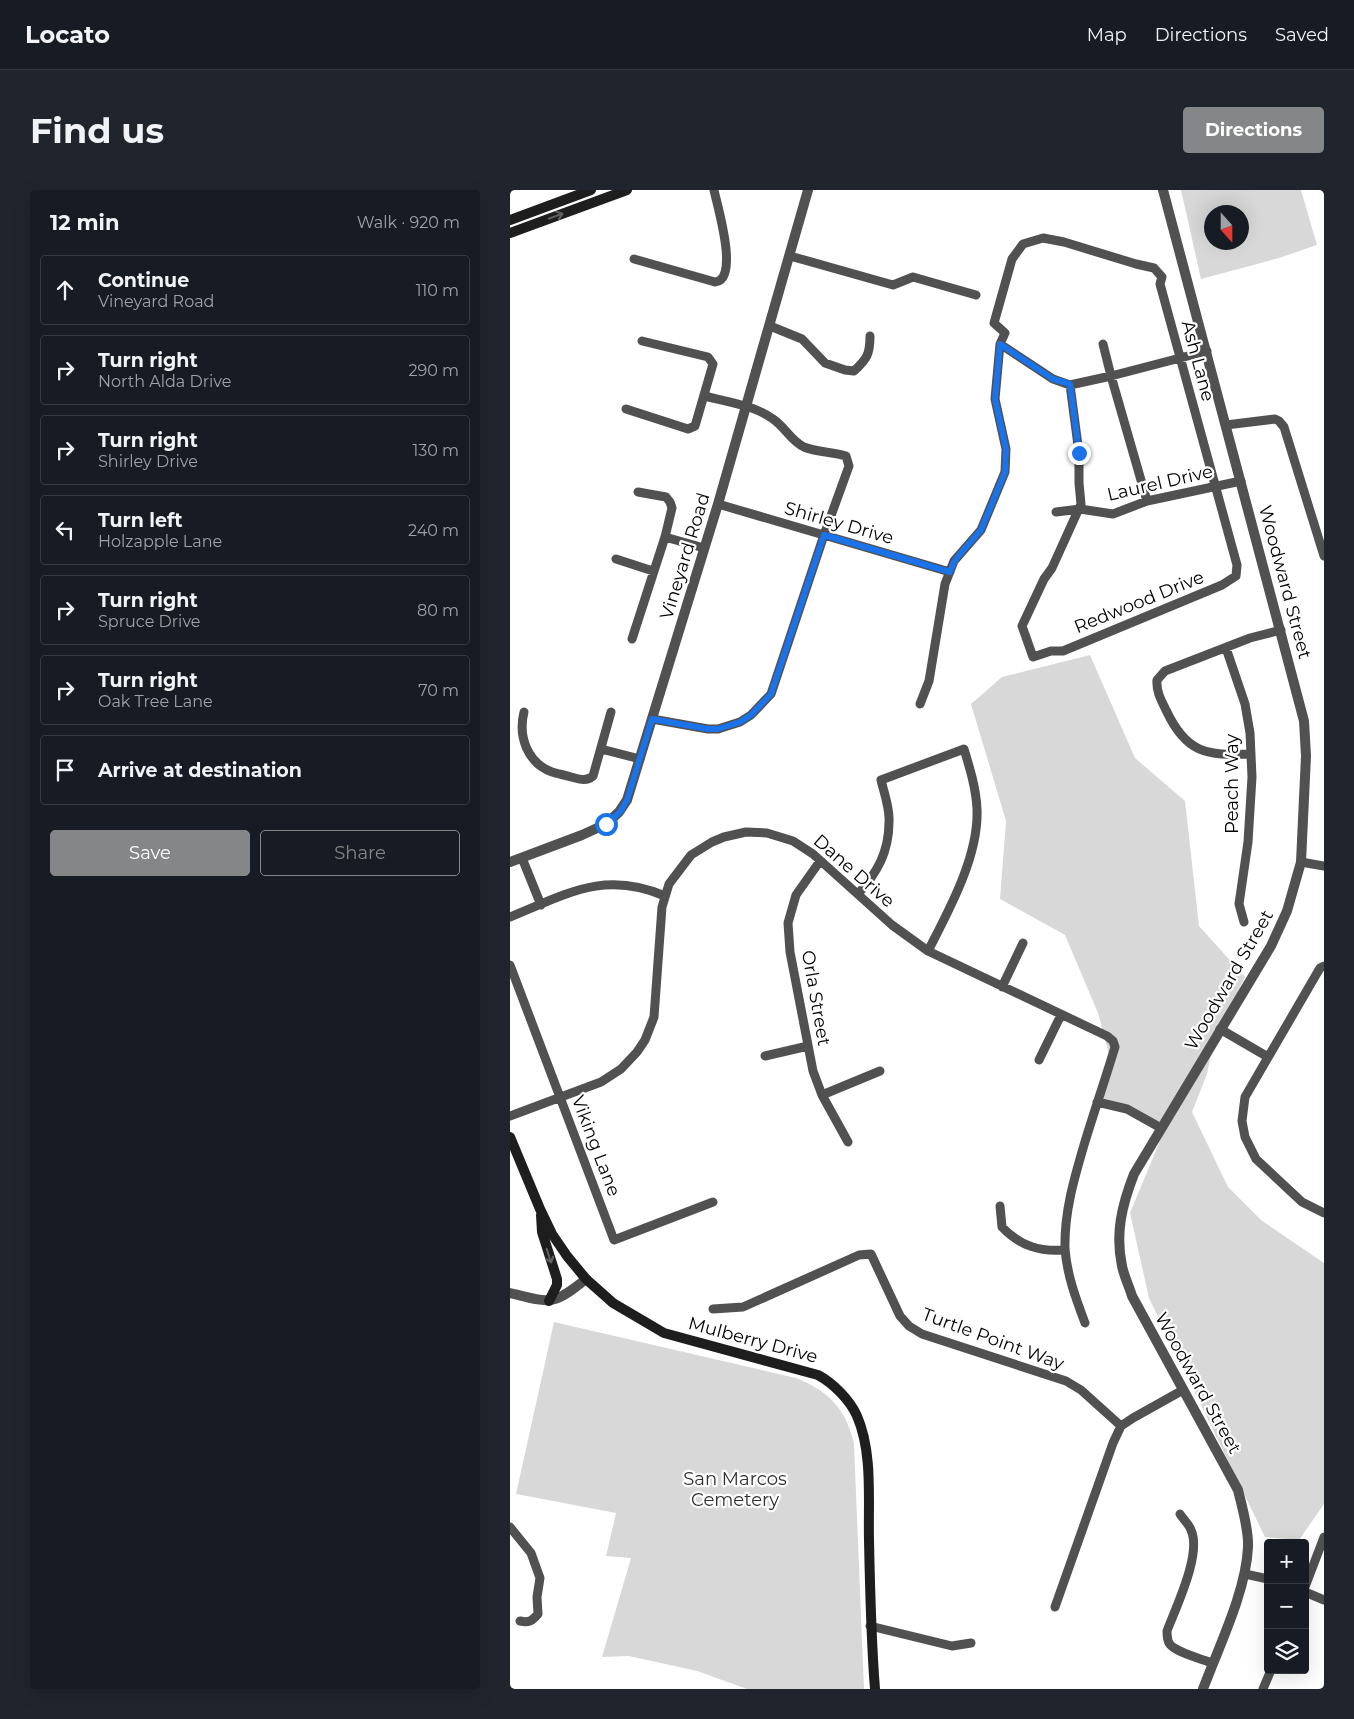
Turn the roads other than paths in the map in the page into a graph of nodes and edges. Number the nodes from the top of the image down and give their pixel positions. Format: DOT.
graph roads {
  1 [pos="591,190"];
  2 [pos="627,190"];
  3 [pos="714,190"];
  4 [pos="808,190"];
  5 [pos="1163,190"];
  6 [pos="510,220"];
  7 [pos="510,233"];
  8 [pos="790,256"];
  9 [pos="634,259"];
  10 [pos="976,295"];
  11 [pos="770,326"];
  12 [pos="870,336"];
  13 [pos="642,341"];
  14 [pos="1000,344"];
  15 [pos="1103,344"];
  16 [pos="1207,351"];
  17 [pos="1179,357"];
  18 [pos="1111,376"];
  19 [pos="1070,384"];
  20 [pos="704,396"];
  21 [pos="746,407"];
  22 [pos="626,409"];
  23 [pos="1226,425"];
  24 [pos="1241,481"];
  25 [pos="1216,486"];
  26 [pos="638,492"];
  27 [pos="1148,501"];
  28 [pos="718,504"];
  29 [pos="1080,509"];
  30 [pos="1056,512"];
  31 [pos="824,535"];
  32 [pos="665,537"];
  33 [pos="704,548"];
  34 [pos="1324,556"];
  35 [pos="616,559"];
  36 [pos="653,571"];
  37 [pos="950,572"];
  38 [pos="1236,576"];
  39 [pos="1281,630"];
  40 [pos="632,639"];
  41 [pos="1226,648"];
  42 [pos="920,704"];
  43 [pos="524,712"];
  44 [pos="611,712"];
  45 [pos="652,719"];
  46 [pos="601,749"];
  47 [pos="1251,754"];
  48 [pos="640,759"];
  49 [pos="522,858"];
  50 [pos="820,861"];
  51 [pos="510,862"];
  52 [pos="1301,862"];
  53 [pos="1324,866"];
  54 [pos="858,894"];
  55 [pos="665,896"];
  56 [pos="541,905"];
  57 [pos="510,917"];
  58 [pos="1244,922"];
  59 [pos="1023,943"];
  60 [pos="928,951"];
  61 [pos="510,965"];
  62 [pos="1324,966"];
  63 [pos="1002,987"];
  64 [pos="1061,1015"];
  65 [pos="1220,1029"];
  66 [pos="808,1046"];
  67 [pos="765,1056"];
  68 [pos="1268,1057"];
  69 [pos="1038,1060"];
  70 [pos="880,1071"];
  71 [pos="822,1095"];
  72 [pos="560,1097"];
  73 [pos="1097,1102"];
  74 [pos="510,1116"];
  75 [pos="1161,1128"];
  76 [pos="510,1137"];
  77 [pos="848,1142"];
  78 [pos="713,1202"];
  79 [pos="1000,1206"];
  80 [pos="540,1209"];
  81 [pos="1324,1213"];
  82 [pos="1066,1250"];
  83 [pos="586,1279"];
  84 [pos="510,1293"];
  85 [pos="549,1301"];
  86 [pos="714,1309"];
  87 [pos="1085,1323"];
  88 [pos="1183,1390"];
  89 [pos="1121,1426"];
  90 [pos="1180,1514"];
  91 [pos="510,1527"];
  92 [pos="1324,1537"];
  93 [pos="1245,1574"];
  94 [pos="1264,1578"];
  95 [pos="1306,1584"];
  96 [pos="1309,1594"];
  97 [pos="1324,1600"];
  98 [pos="1054,1607"];
  99 [pos="520,1621"];
  100 [pos="870,1626"];
  101 [pos="971,1644"];
  102 [pos="1212,1663"];
  103 [pos="1269,1674"];
  104 [pos="875,1689"];
  105 [pos="1203,1689"];
  106 [pos="1263,1689"];
  1 -- 6 [label="main road"];
  7 -- 2 [label="main road, one-way"];
  3 -- 9 [label="street"];
  4 -- 8 [label="street, Vineyard Road"];
  5 -- 16 [label="street, Woodward Street"];
  8 -- 10 [label="street"];
  8 -- 11 [label="street, Vineyard Road"];
  11 -- 12 [label="street"];
  11 -- 21 [label="street, Vineyard Road"];
  13 -- 20 [label="street"];
  14 -- 17 [label="street, Ash Lane"];
  14 -- 19 [label="street"];
  14 -- 37 [label="street"];
  15 -- 18 [label="street"];
  16 -- 17 [label="street"];
  16 -- 23 [label="street, Woodward Street"];
  17 -- 18 [label="street"];
  17 -- 25 [label="street, Ash Lane"];
  18 -- 19 [label="street"];
  18 -- 27 [label="street"];
  19 -- 29 [label="street"];
  20 -- 21 [label="street"];
  20 -- 22 [label="street"];
  21 -- 28 [label="street, Vineyard Road"];
  21 -- 31 [label="street"];
  23 -- 24 [label="street, Woodward Street"];
  23 -- 34 [label="street"];
  24 -- 25 [label="street, Laurel Drive"];
  24 -- 39 [label="street, Woodward Street"];
  25 -- 27 [label="street, Laurel Drive"];
  25 -- 38 [label="street, Ash Lane"];
  26 -- 32 [label="street"];
  27 -- 29 [label="street, Laurel Drive"];
  28 -- 31 [label="street, Shirley Drive"];
  28 -- 33 [label="street, Vineyard Road"];
  29 -- 30 [label="street, Laurel Drive"];
  29 -- 38 [label="street, Redwood Drive"];
  31 -- 37 [label="street, Shirley Drive"];
  31 -- 45 [label="street"];
  32 -- 33 [label="street"];
  32 -- 36 [label="street"];
  33 -- 45 [label="street, Vineyard Road"];
  35 -- 36 [label="street"];
  36 -- 40 [label="street"];
  37 -- 42 [label="street"];
  39 -- 41 [label="street"];
  39 -- 52 [label="street, Woodward Street"];
  41 -- 47 [label="street, Peach Way"];
  41 -- 47 [label="street"];
  43 -- 46 [label="street"];
  44 -- 46 [label="street"];
  45 -- 48 [label="street, Vineyard Road"];
  46 -- 48 [label="street"];
  47 -- 58 [label="street, Peach Way"];
  48 -- 49 [label="street, Vineyard Road"];
  49 -- 51 [label="street, Vineyard Road"];
  49 -- 56 [label="street"];
  50 -- 54 [label="street, Dane Drive"];
  50 -- 55 [label="street, Dane Drive"];
  50 -- 66 [label="street, Orla Street"];
  52 -- 53 [label="street"];
  52 -- 65 [label="street, Woodward Street"];
  54 -- 60 [label="street, Dane Drive"];
  54 -- 60 [label="street"];
  55 -- 56 [label="street"];
  55 -- 72 [label="street, Dane Drive"];
  56 -- 57 [label="street"];
  59 -- 63 [label="street"];
  60 -- 63 [label="street, Dane Drive"];
  61 -- 72 [label="street, Viking Lane"];
  62 -- 68 [label="street"];
  63 -- 64 [label="street, Dane Drive"];
  64 -- 69 [label="street"];
  64 -- 73 [label="street, Dane Drive"];
  65 -- 68 [label="street"];
  65 -- 75 [label="street, Woodward Street"];
  66 -- 67 [label="street"];
  66 -- 71 [label="street, Orla Street"];
  68 -- 81 [label="street"];
  70 -- 71 [label="street"];
  71 -- 77 [label="street, Orla Street"];
  72 -- 74 [label="street, Dane Drive"];
  72 -- 78 [label="street, Viking Lane"];
  73 -- 75 [label="street"];
  73 -- 82 [label="street"];
  75 -- 88 [label="street, Woodward Street"];
  76 -- 80 [label="main road, Mulberry Drive"];
  79 -- 82 [label="street"];
  80 -- 83 [label="main road, Mulberry Drive"];
  80 -- 85 [label="main road, one-way"];
  82 -- 87 [label="street"];
  83 -- 85 [label="street"];
  83 -- 100 [label="main road, Mulberry Drive"];
  84 -- 85 [label="street"];
  86 -- 89 [label="street, Turtle Point Way"];
  88 -- 89 [label="street"];
  88 -- 93 [label="street, Woodward Street"];
  89 -- 98 [label="street"];
  90 -- 102 [label="street"];
  91 -- 99 [label="street"];
  92 -- 95 [label="street"];
  93 -- 94 [label="street"];
  93 -- 102 [label="street, Woodward Street"];
  96 -- 97 [label="street"];
  100 -- 101 [label="street"];
  100 -- 104 [label="main road, Mulberry Drive"];
  102 -- 105 [label="street, Woodward Street"];
  103 -- 106 [label="street"];
}
